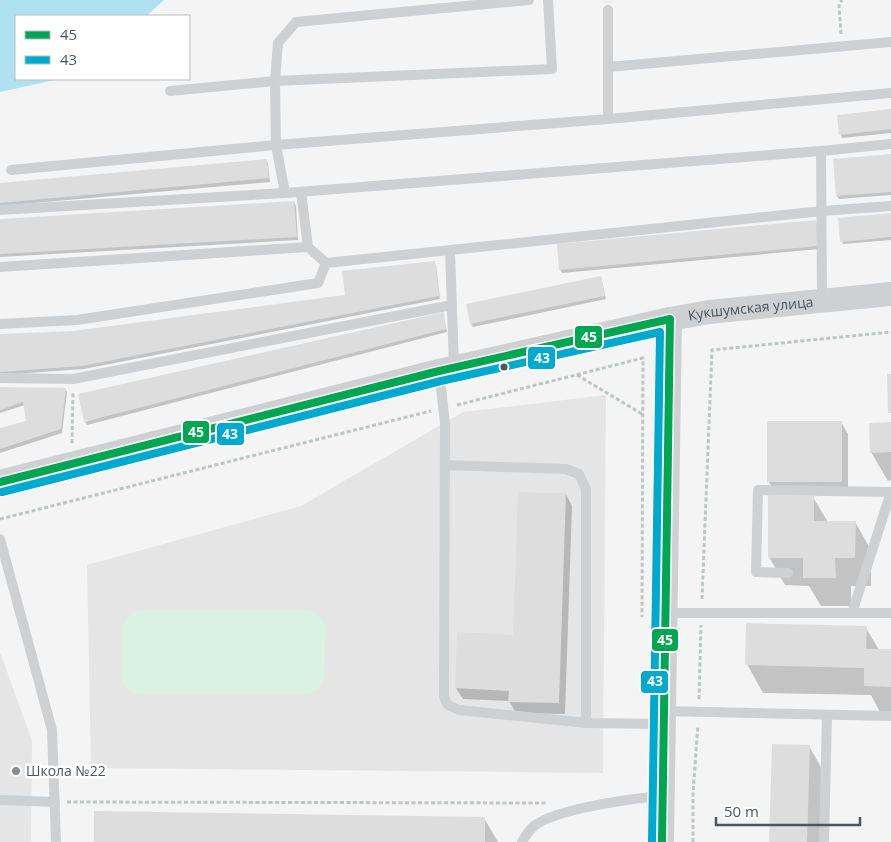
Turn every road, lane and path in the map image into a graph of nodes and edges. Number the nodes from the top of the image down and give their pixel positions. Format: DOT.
graph roads {
  1 [pos="529,0"];
  2 [pos="548,0"];
  3 [pos="842,0"];
  4 [pos="608,10"];
  5 [pos="891,42"];
  6 [pos="842,46"];
  7 [pos="608,67"];
  8 [pos="275,81"];
  9 [pos="170,91"];
  10 [pos="891,93"];
  11 [pos="608,119"];
  12 [pos="891,144"];
  13 [pos="276,145"];
  14 [pos="821,151"];
  15 [pos="11,170"];
  16 [pos="301,192"];
  17 [pos="285,194"];
  18 [pos="891,206"];
  19 [pos="0,210"];
  20 [pos="822,211"];
  21 [pos="308,247"];
  22 [pos="450,250"];
  23 [pos="326,263"];
  24 [pos="0,267"];
  25 [pos="891,294"];
  26 [pos="822,300"];
  27 [pos="452,305"];
  28 [pos="670,319"];
  29 [pos="0,324"];
  30 [pos="891,332"];
  31 [pos="447,369"];
  32 [pos="576,375"];
  33 [pos="0,378"];
  34 [pos="73,379"];
  35 [pos="444,408"];
  36 [pos="643,415"];
  37 [pos="72,464"];
  38 [pos="445,465"];
  39 [pos="0,482"];
  40 [pos="891,492"];
  41 [pos="0,519"];
  42 [pos="0,539"];
  43 [pos="788,573"];
  44 [pos="666,613"];
  45 [pos="701,613"];
  46 [pos="852,613"];
  47 [pos="891,613"];
  48 [pos="642,624"];
  49 [pos="699,711"];
  50 [pos="827,714"];
  51 [pos="891,716"];
  52 [pos="664,717"];
  53 [pos="586,723"];
  54 [pos="663,796"];
  55 [pos="0,800"];
  56 [pos="55,802"];
  57 [pos="556,814"];
  58 [pos="56,842"];
  59 [pos="522,842"];
  60 [pos="662,842"];
  61 [pos="693,842"];
  62 [pos="824,842"];
  1 -- 8 [label="lane"];
  2 -- 8 [label="lane"];
  3 -- 6 [label="path"];
  4 -- 7 [label="lane"];
  5 -- 6 [label="lane"];
  6 -- 7 [label="lane"];
  7 -- 11 [label="lane"];
  8 -- 9 [label="lane"];
  8 -- 13 [label="lane"];
  10 -- 11 [label="lane"];
  11 -- 13 [label="lane"];
  12 -- 14 [label="lane"];
  13 -- 15 [label="lane"];
  13 -- 17 [label="lane"];
  14 -- 16 [label="lane"];
  14 -- 20 [label="lane"];
  16 -- 17 [label="lane"];
  16 -- 21 [label="lane"];
  17 -- 19 [label="lane"];
  18 -- 20 [label="lane"];
  20 -- 22 [label="lane"];
  20 -- 26 [label="lane"];
  21 -- 23 [label="lane"];
  21 -- 24 [label="lane"];
  22 -- 23 [label="lane"];
  22 -- 27 [label="lane"];
  23 -- 29 [label="lane"];
  25 -- 26 [label="street, Кукшумская улица"];
  26 -- 28 [label="street, Кукшумская улица"];
  27 -- 31 [label="lane"];
  27 -- 34 [label="lane"];
  28 -- 31 [label="street, Кукшумская улица"];
  28 -- 44 [label="street"];
  30 -- 45 [label="path"];
  31 -- 35 [label="lane"];
  31 -- 37 [label="street, Кукшумская улица"];
  32 -- 35 [label="path"];
  32 -- 36 [label="path"];
  32 -- 36 [label="path"];
  33 -- 34 [label="lane"];
  34 -- 37 [label="path"];
  35 -- 38 [label="lane"];
  35 -- 41 [label="path"];
  36 -- 48 [label="path"];
  37 -- 39 [label="street, Кукшумская улица"];
  38 -- 53 [label="lane"];
  38 -- 53 [label="lane"];
  40 -- 43 [label="lane"];
  40 -- 46 [label="lane"];
  42 -- 56 [label="lane"];
  44 -- 45 [label="lane"];
  44 -- 52 [label="street"];
  45 -- 46 [label="lane"];
  45 -- 49 [label="path"];
  46 -- 47 [label="lane"];
  49 -- 50 [label="lane"];
  49 -- 52 [label="lane"];
  49 -- 61 [label="path"];
  50 -- 51 [label="lane"];
  50 -- 62 [label="lane"];
  52 -- 53 [label="lane"];
  52 -- 54 [label="street"];
  54 -- 57 [label="lane"];
  54 -- 60 [label="street"];
  55 -- 56 [label="lane"];
  56 -- 57 [label="path"];
  56 -- 58 [label="lane"];
  57 -- 59 [label="lane"];
}
